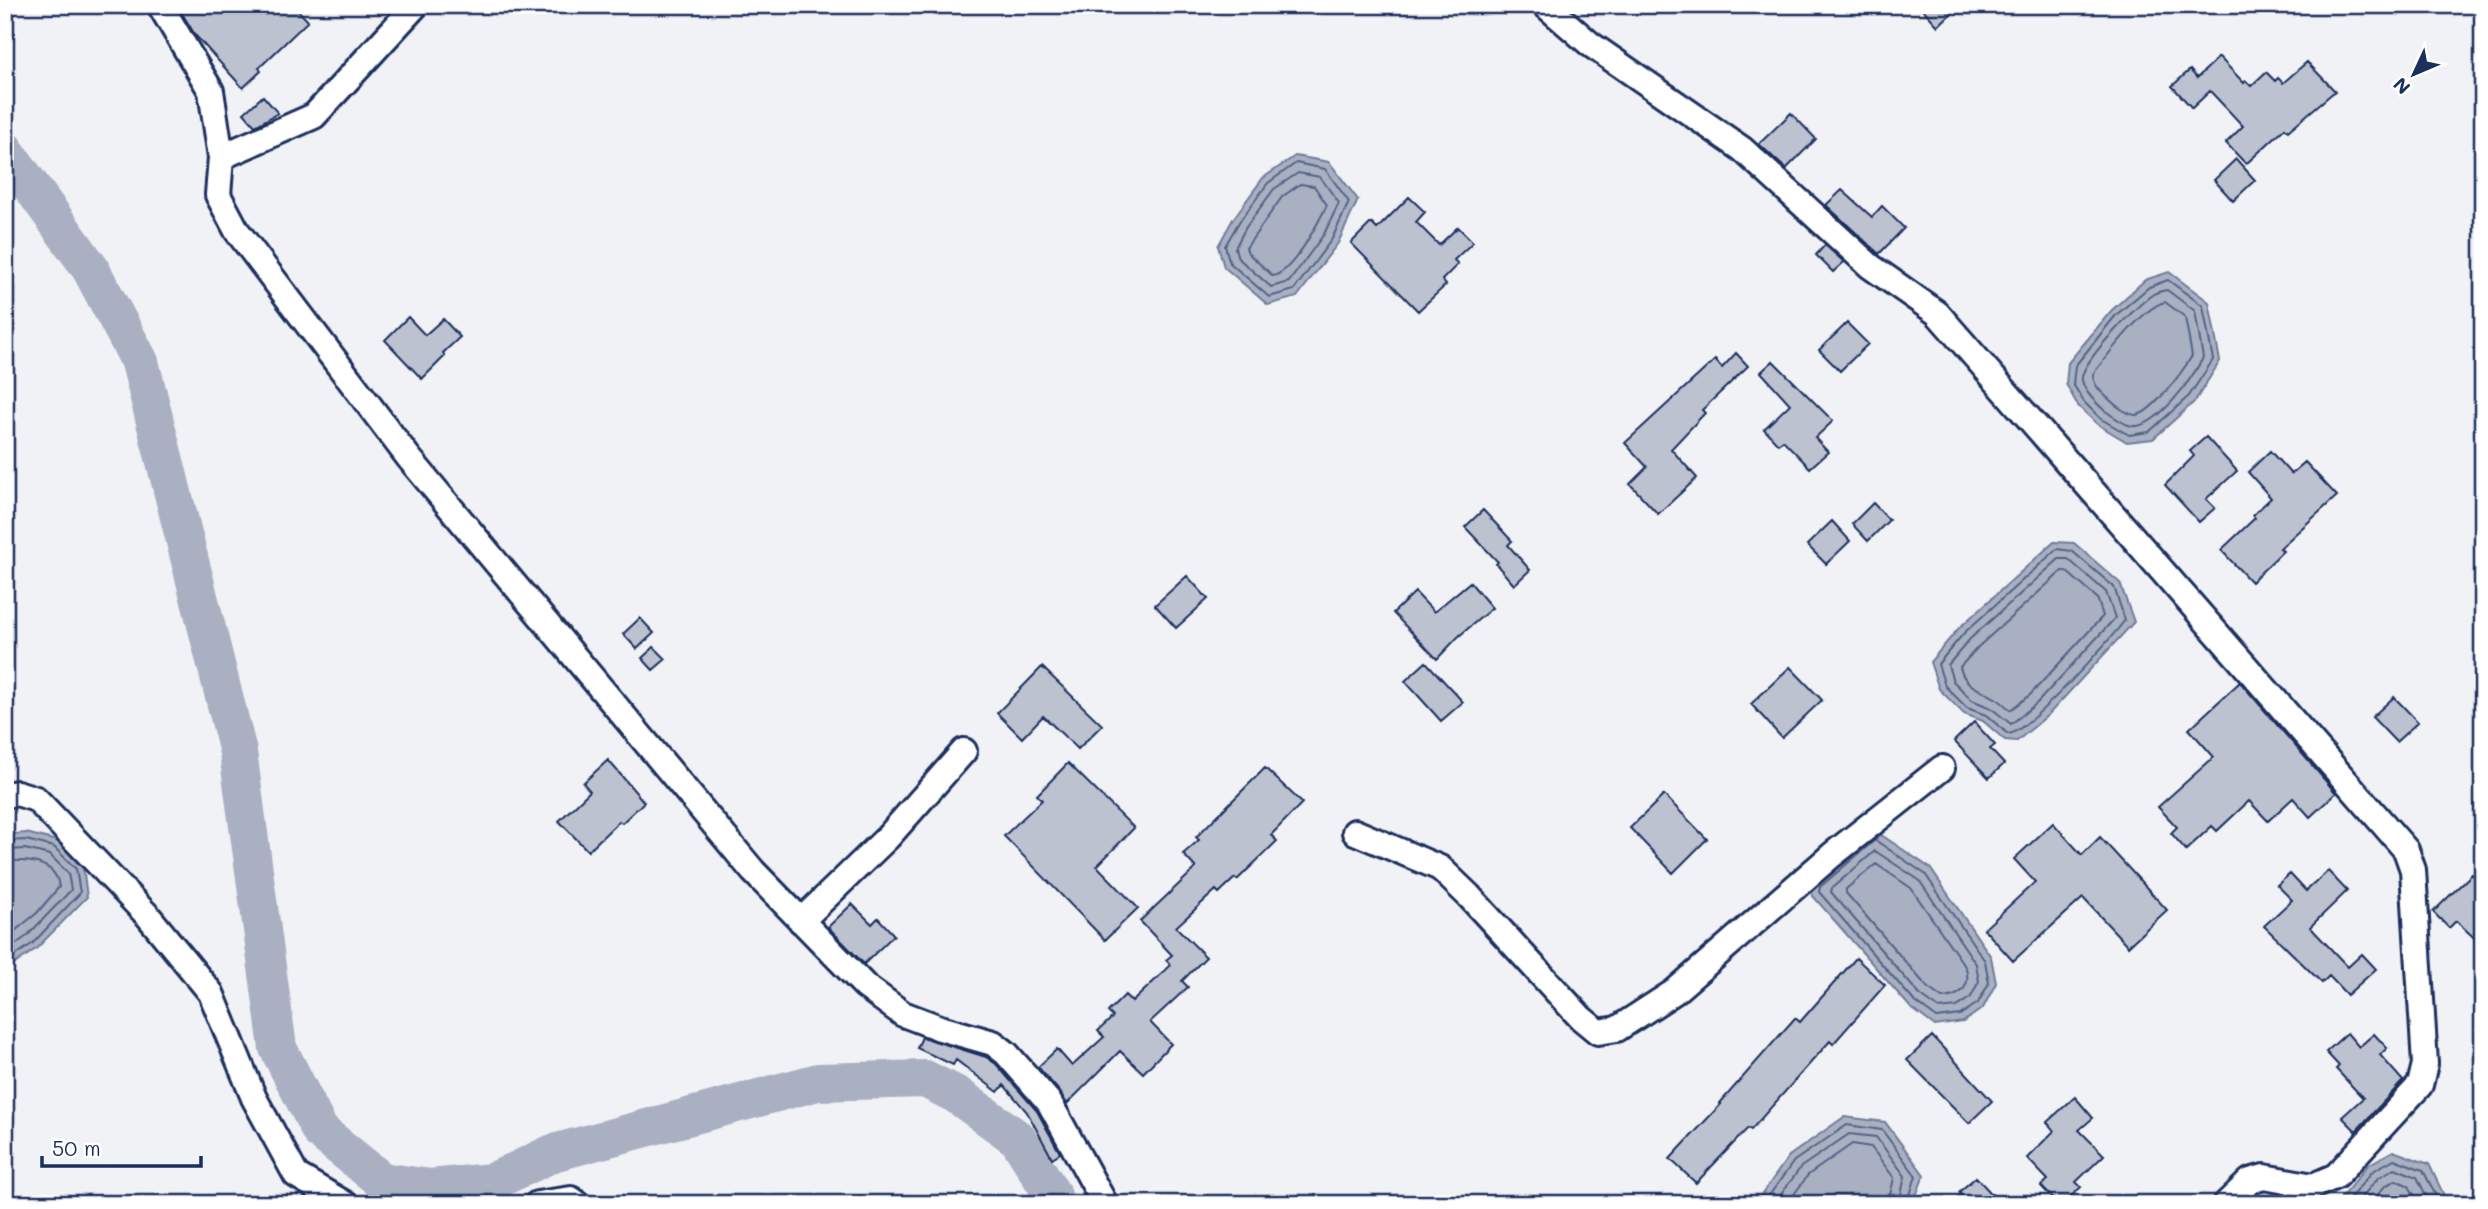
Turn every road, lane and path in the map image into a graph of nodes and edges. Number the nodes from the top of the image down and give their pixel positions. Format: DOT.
graph roads {
  1 [pos="160,5"];
  2 [pos="416,5"];
  3 [pos="1545,5"];
  4 [pos="221,157"];
  5 [pos="964,751"];
  6 [pos="1942,768"];
  7 [pos="5,795"];
  8 [pos="1355,832"];
  9 [pos="801,921"];
  10 [pos="1096,1201"];
  11 [pos="345,1204"];
  12 [pos="537,1204"];
  13 [pos="578,1204"];
  14 [pos="2226,1204"];
  1 -- 4 [label="street"];
  2 -- 4 [label="street"];
  3 -- 14 [label="street"];
  4 -- 9 [label="street"];
  5 -- 9 [label="street"];
  6 -- 8 [label="street"];
  7 -- 11 [label="street"];
  9 -- 10 [label="street"];
  12 -- 13 [label="street"];
}
